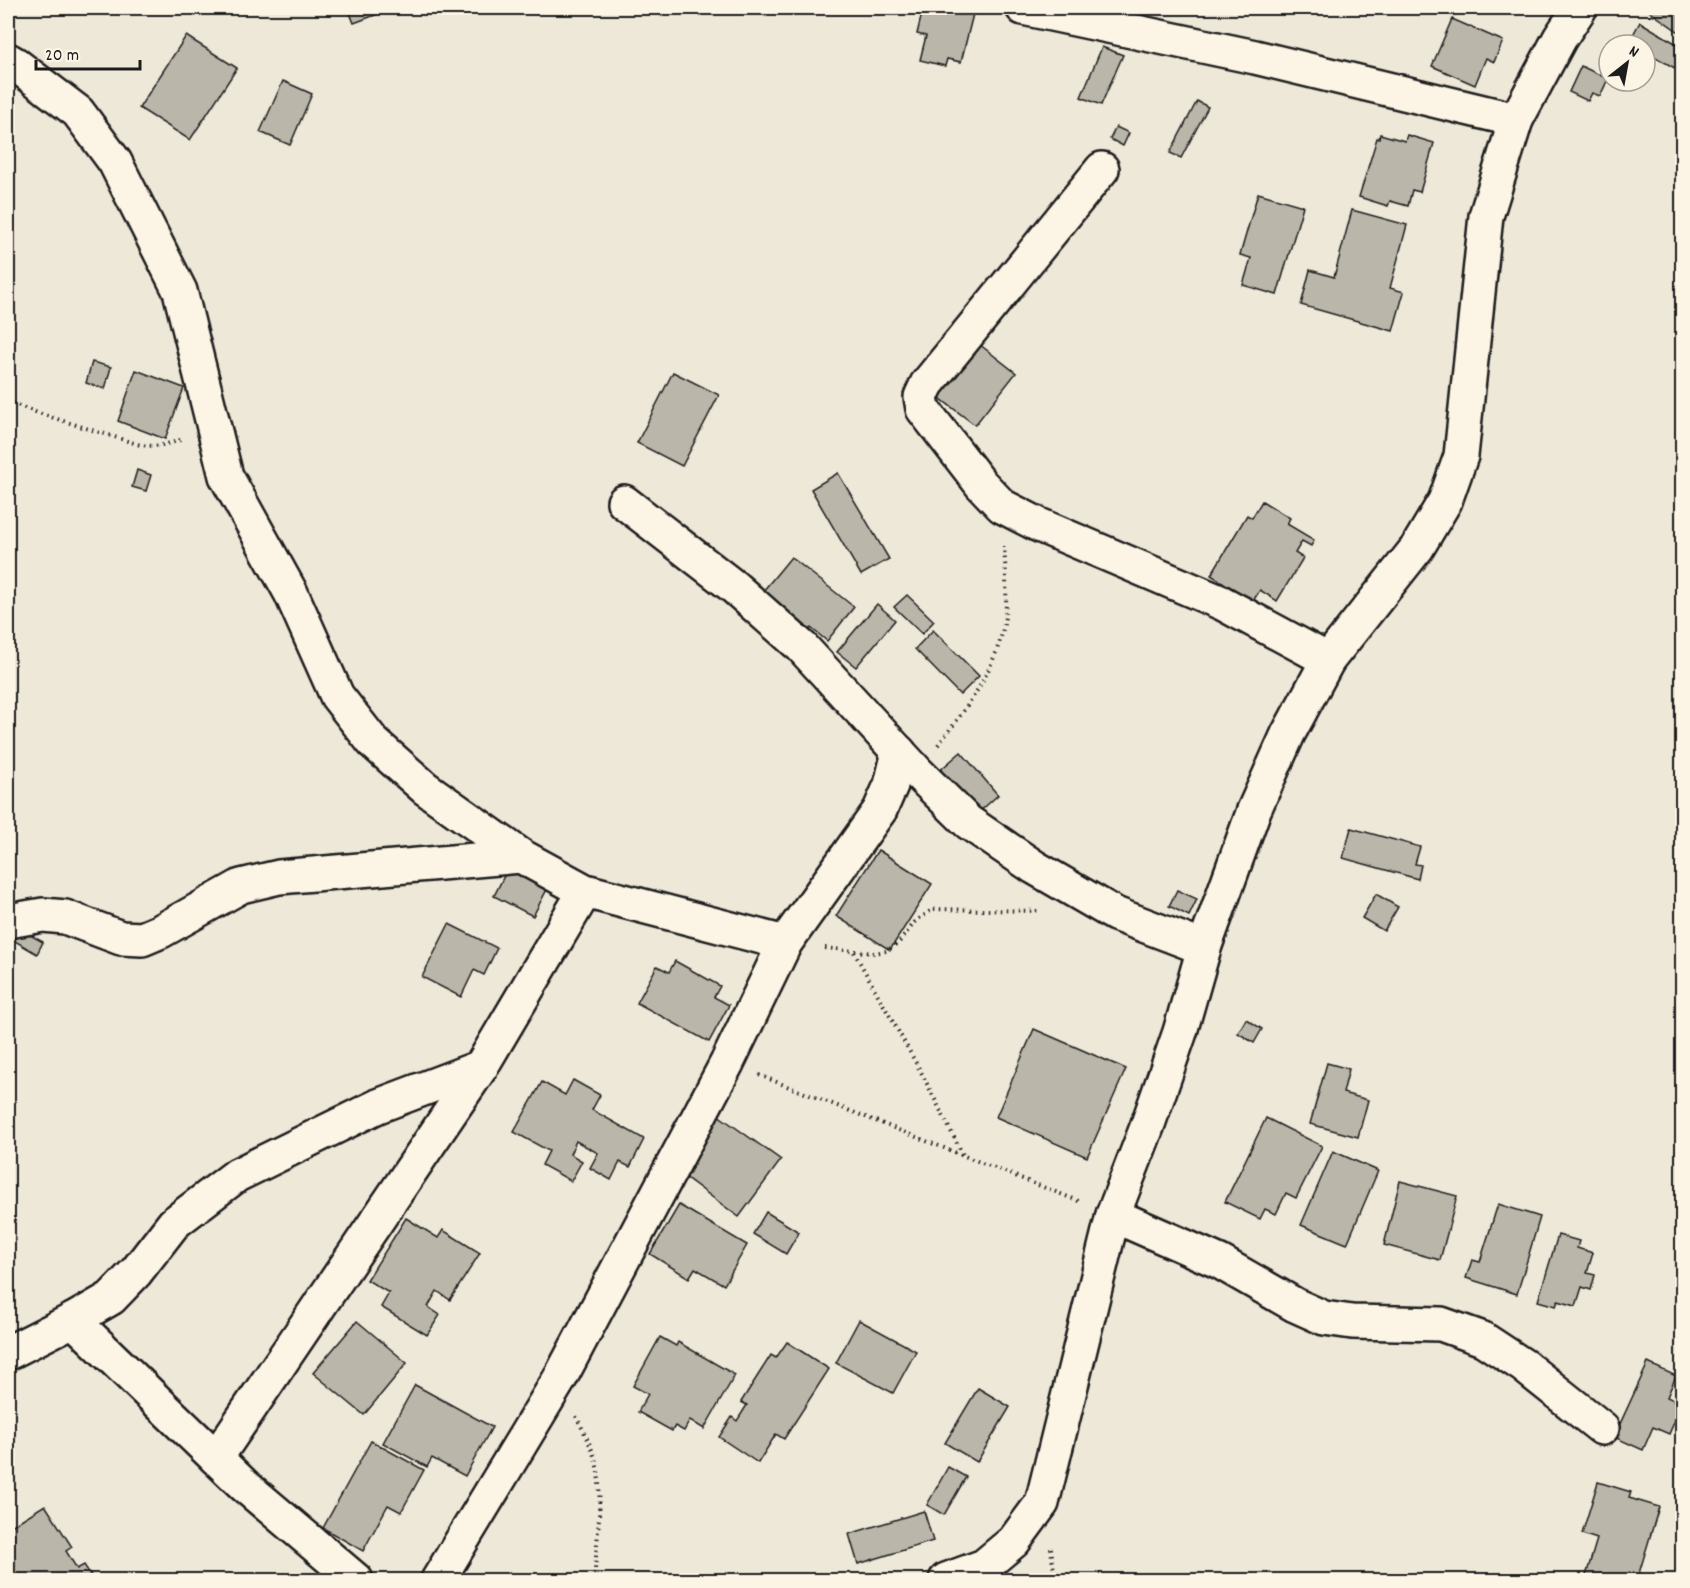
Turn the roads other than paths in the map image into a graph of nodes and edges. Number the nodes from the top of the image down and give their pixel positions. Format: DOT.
graph roads {
  1 [pos="1023,8"];
  2 [pos="1580,8"];
  3 [pos="8,60"];
  4 [pos="1516,120"];
  5 [pos="1102,169"];
  6 [pos="624,502"];
  7 [pos="1328,660"];
  8 [pos="908,762"];
  9 [pos="521,856"];
  10 [pos="585,891"];
  11 [pos="8,921"];
  12 [pos="785,943"];
  13 [pos="1203,948"];
  14 [pos="481,1067"];
  15 [pos="1113,1215"];
  16 [pos="74,1320"];
  17 [pos="8,1353"];
  18 [pos="1602,1428"];
  19 [pos="216,1458"];
  20 [pos="356,1581"];
  21 [pos="438,1581"];
  22 [pos="946,1581"];
  1 -- 4 [label="street"];
  2 -- 4 [label="street"];
  3 -- 9 [label="street"];
  4 -- 7 [label="street"];
  5 -- 7 [label="street"];
  6 -- 8 [label="street"];
  7 -- 13 [label="street"];
  8 -- 12 [label="street"];
  8 -- 13 [label="street"];
  9 -- 10 [label="street"];
  9 -- 11 [label="street"];
  10 -- 12 [label="street"];
  10 -- 14 [label="street"];
  12 -- 21 [label="street"];
  13 -- 15 [label="street"];
  14 -- 16 [label="street"];
  14 -- 19 [label="street"];
  15 -- 18 [label="street"];
  15 -- 22 [label="street"];
  16 -- 17 [label="street"];
  16 -- 19 [label="street"];
  19 -- 20 [label="street"];
}
